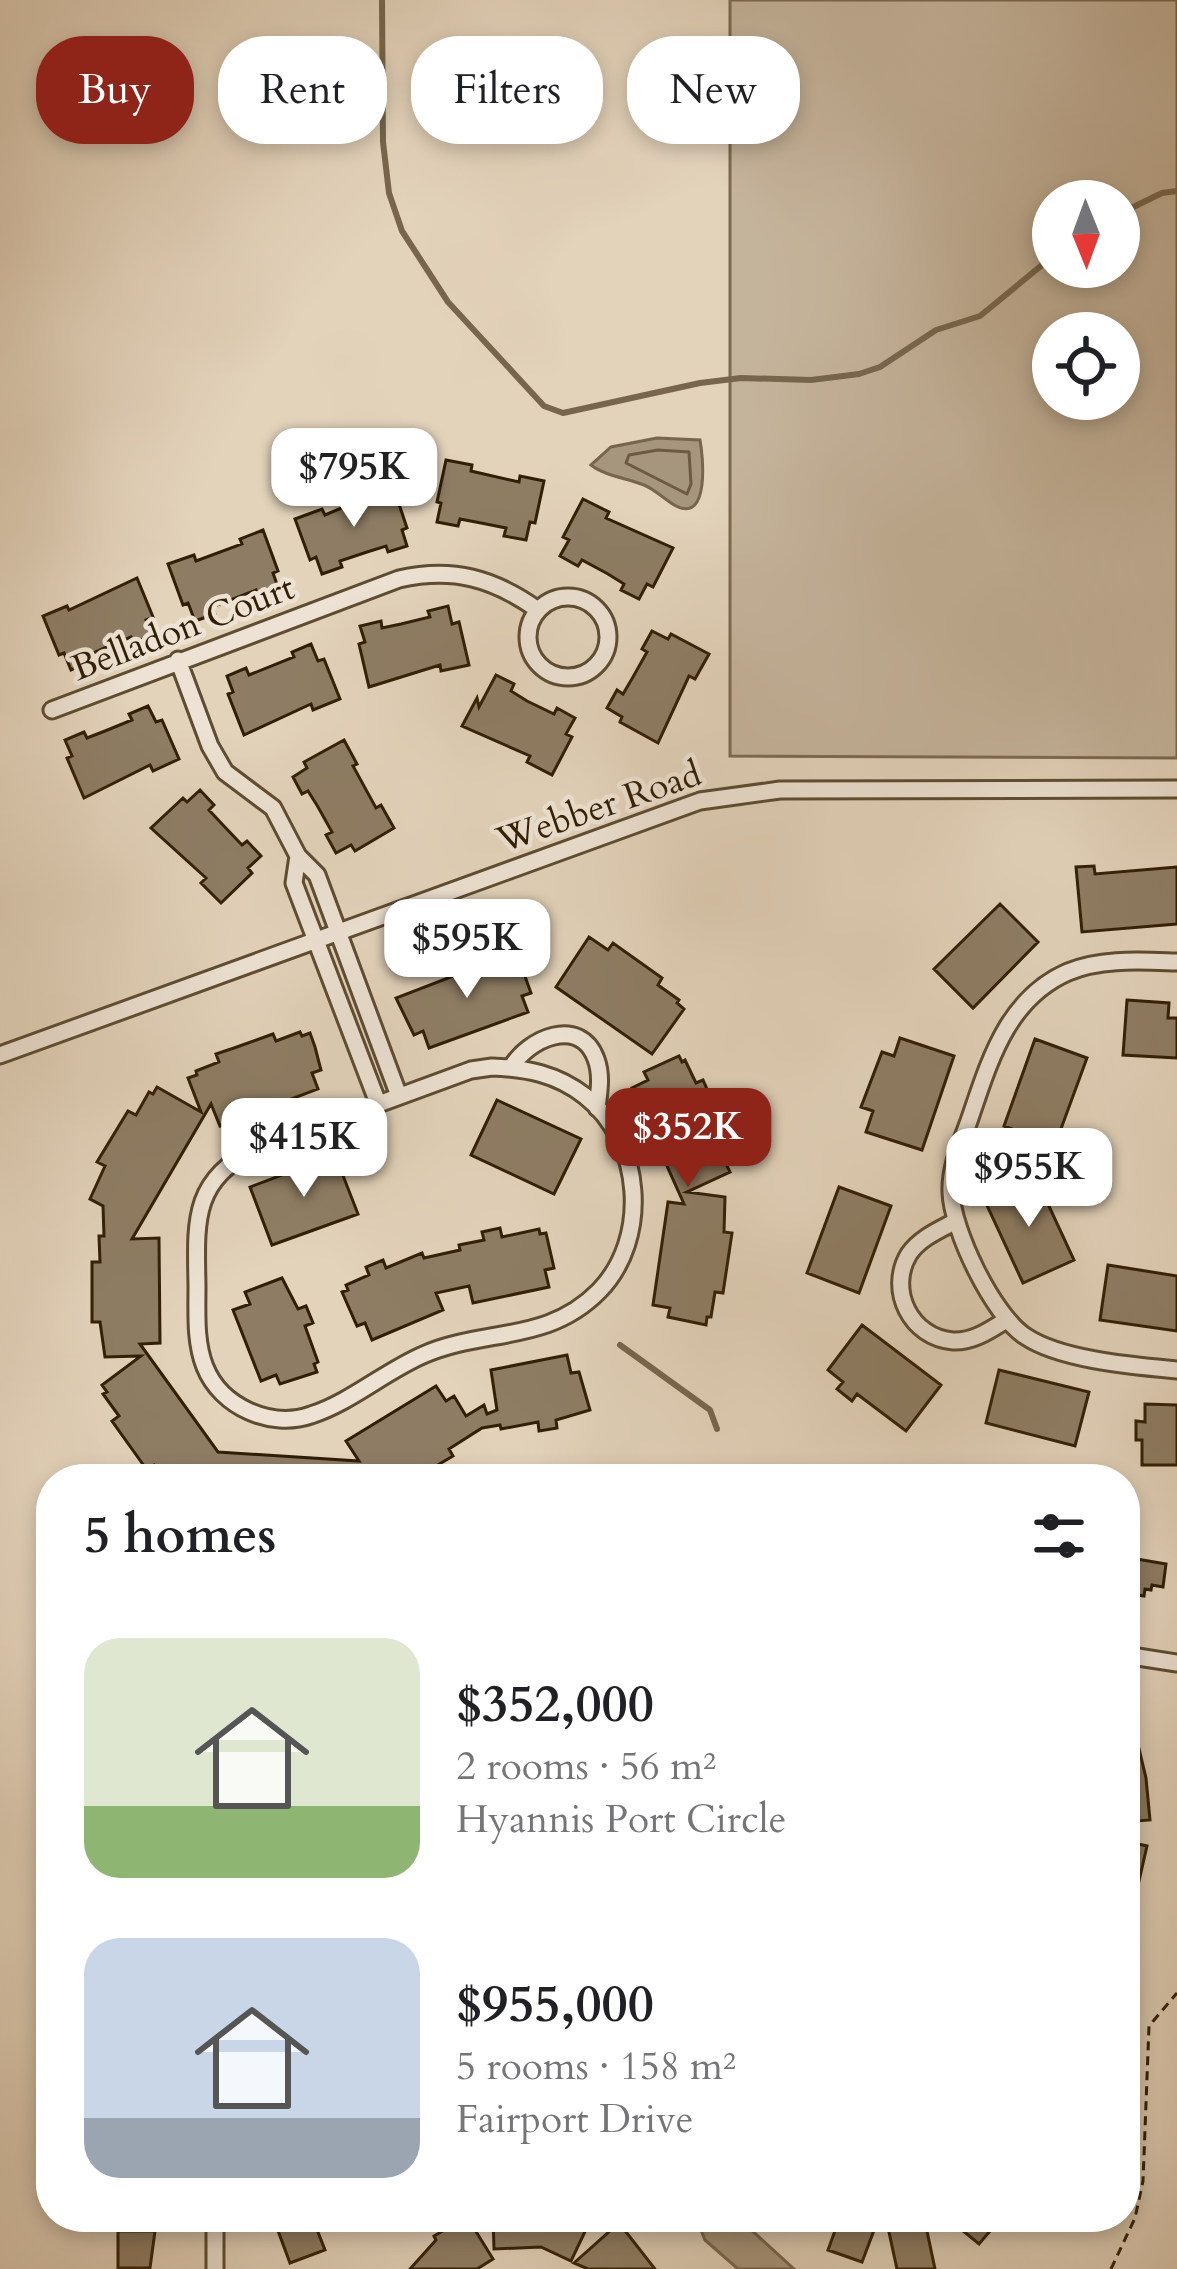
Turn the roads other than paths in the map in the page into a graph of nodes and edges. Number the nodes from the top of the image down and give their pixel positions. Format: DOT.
graph roads {
  1 [pos="538,610"];
  2 [pos="178,660"];
  3 [pos="52,710"];
  4 [pos="1177,789"];
  5 [pos="298,856"];
  6 [pos="340,932"];
  7 [pos="314,940"];
  8 [pos="1177,962"];
  9 [pos="0,1054"];
  10 [pos="511,1068"];
  11 [pos="399,1096"];
  12 [pos="377,1103"];
  13 [pos="597,1108"];
  14 [pos="956,1221"];
  15 [pos="1006,1320"];
  16 [pos="1177,1370"];
  17 [pos="1140,1657"];
  18 [pos="1177,1663"];
  19 [pos="215,2232"];
  20 [pos="215,2269"];
  1 -- 1 [label="street"];
  1 -- 2 [label="street, Belladon Court"];
  2 -- 3 [label="street, Belladon Court"];
  2 -- 5 [label="street"];
  4 -- 6 [label="street, Webber Road"];
  5 -- 6 [label="street"];
  5 -- 7 [label="street"];
  6 -- 7 [label="street, Webber Road"];
  6 -- 11 [label="street"];
  7 -- 9 [label="street, Webber Road"];
  7 -- 12 [label="street"];
  8 -- 14 [label="street"];
  10 -- 11 [label="street"];
  10 -- 13 [label="street"];
  10 -- 13 [label="street"];
  11 -- 12 [label="street"];
  12 -- 13 [label="street"];
  14 -- 15 [label="street"];
  14 -- 15 [label="street"];
  15 -- 16 [label="street"];
  17 -- 18 [label="street"];
  19 -- 20 [label="street"];
}
